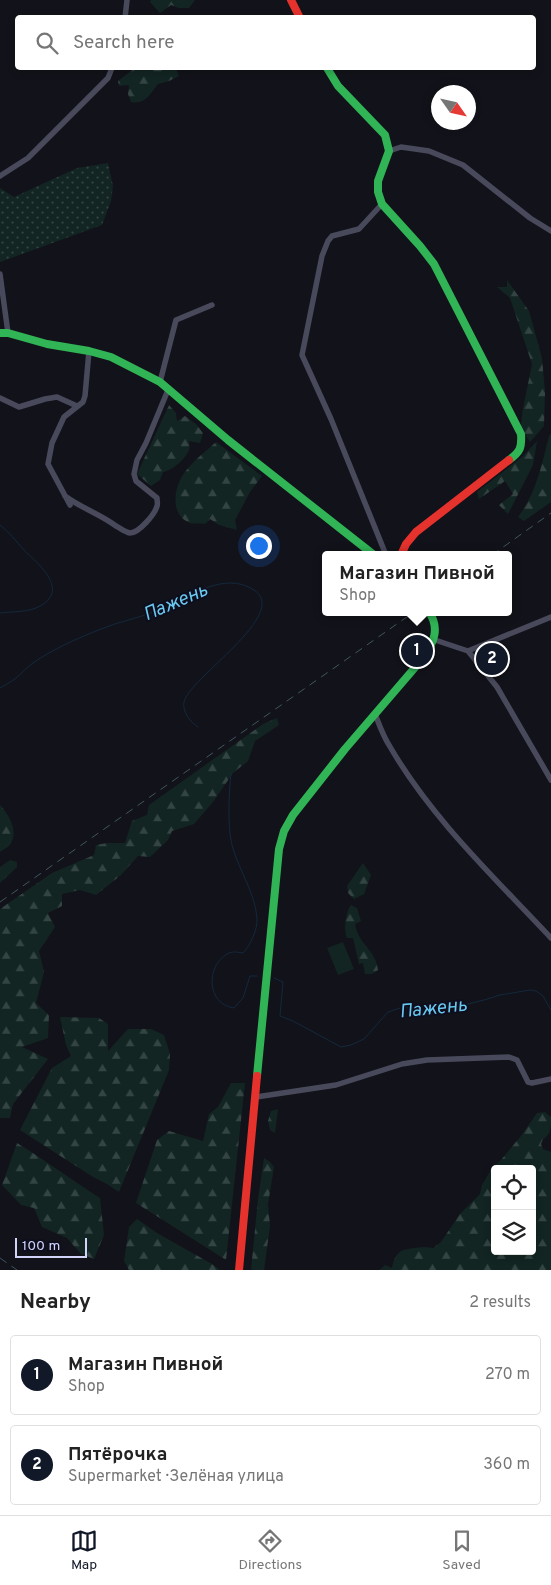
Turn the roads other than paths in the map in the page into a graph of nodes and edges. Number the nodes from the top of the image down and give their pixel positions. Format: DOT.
graph roads {
  1 [pos="127,0"];
  2 [pos="291,0"];
  3 [pos="125,15"];
  4 [pos="298,15"];
  5 [pos="111,70"];
  6 [pos="328,70"];
  7 [pos="389,151"];
  8 [pos="0,176"];
  9 [pos="382,204"];
  10 [pos="551,230"];
  11 [pos="0,274"];
  12 [pos="212,305"];
  13 [pos="4,333"];
  14 [pos="89,351"];
  15 [pos="160,382"];
  16 [pos="168,390"];
  17 [pos="0,398"];
  18 [pos="77,406"];
  19 [pos="65,496"];
  20 [pos="70,505"];
  21 [pos="369,551"];
  22 [pos="384,551"];
  23 [pos="403,551"];
  24 [pos="431,616"];
  25 [pos="551,617"];
  26 [pos="434,640"];
  27 [pos="468,651"];
  28 [pos="375,714"];
  29 [pos="550,778"];
  30 [pos="551,938"];
  31 [pos="551,1079"];
  32 [pos="256,1097"];
  33 [pos="239,1270"];
  1 -- 3 [label="street"];
  2 -- 4 [label="street"];
  5 -- 8 [label="street"];
  6 -- 7 [label="street"];
  7 -- 9 [label="street"];
  7 -- 10 [label="street"];
  9 -- 22 [label="street"];
  9 -- 23 [label="street"];
  11 -- 13 [label="street"];
  12 -- 15 [label="street"];
  13 -- 14 [label="street"];
  14 -- 15 [label="street"];
  14 -- 18 [label="street"];
  15 -- 16 [label="street"];
  16 -- 19 [label="street"];
  16 -- 21 [label="street"];
  17 -- 18 [label="street"];
  18 -- 19 [label="street"];
  19 -- 20 [label="street"];
  24 -- 26 [label="street"];
  25 -- 27 [label="street"];
  26 -- 27 [label="street"];
  26 -- 28 [label="street"];
  27 -- 29 [label="street"];
  28 -- 30 [label="street"];
  28 -- 32 [label="street"];
  31 -- 32 [label="street"];
  32 -- 33 [label="street"];
}
